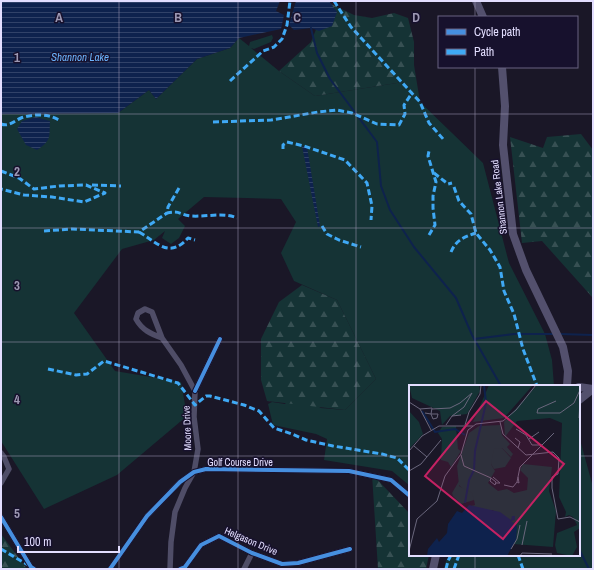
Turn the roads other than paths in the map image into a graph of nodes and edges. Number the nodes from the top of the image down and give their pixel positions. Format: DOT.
graph roads {
  1 [pos="476,1"];
  2 [pos="483,16"];
  3 [pos="502,68"];
  4 [pos="162,338"];
  5 [pos="220,339"];
  6 [pos="567,383"];
  7 [pos="580,386"];
  8 [pos="593,389"];
  9 [pos="195,391"];
  10 [pos="580,399"];
  11 [pos="1,453"];
  12 [pos="194,472"];
  13 [pos="1,483"];
  14 [pos="409,495"];
  15 [pos="1,517"];
  16 [pos="350,549"];
  17 [pos="252,553"];
  18 [pos="436,556"];
  19 [pos="169,568"];
  20 [pos="34,569"];
  21 [pos="110,569"];
  22 [pos="180,569"];
  23 [pos="244,569"];
  24 [pos="433,569"];
  1 -- 2 [label="main road"];
  3 -- 6 [label="main road, Shannon Lake Road"];
  4 -- 4 [label="street, Moore Drive"];
  4 -- 9 [label="street, Moore Drive"];
  5 -- 9 [label="street"];
  7 -- 8 [label="main road"];
  8 -- 10 [label="main road"];
  9 -- 12 [label="street, Moore Drive"];
  11 -- 13 [label="street"];
  12 -- 14 [label="street, Golf Course Drive"];
  12 -- 19 [label="street, Moore Drive"];
  12 -- 21 [label="street, Golf Course Drive"];
  15 -- 20 [label="street"];
  16 -- 17 [label="street, Helgason Drive"];
  17 -- 22 [label="street, Helgason Drive"];
  17 -- 23 [label="street"];
  18 -- 24 [label="main road"];
}
